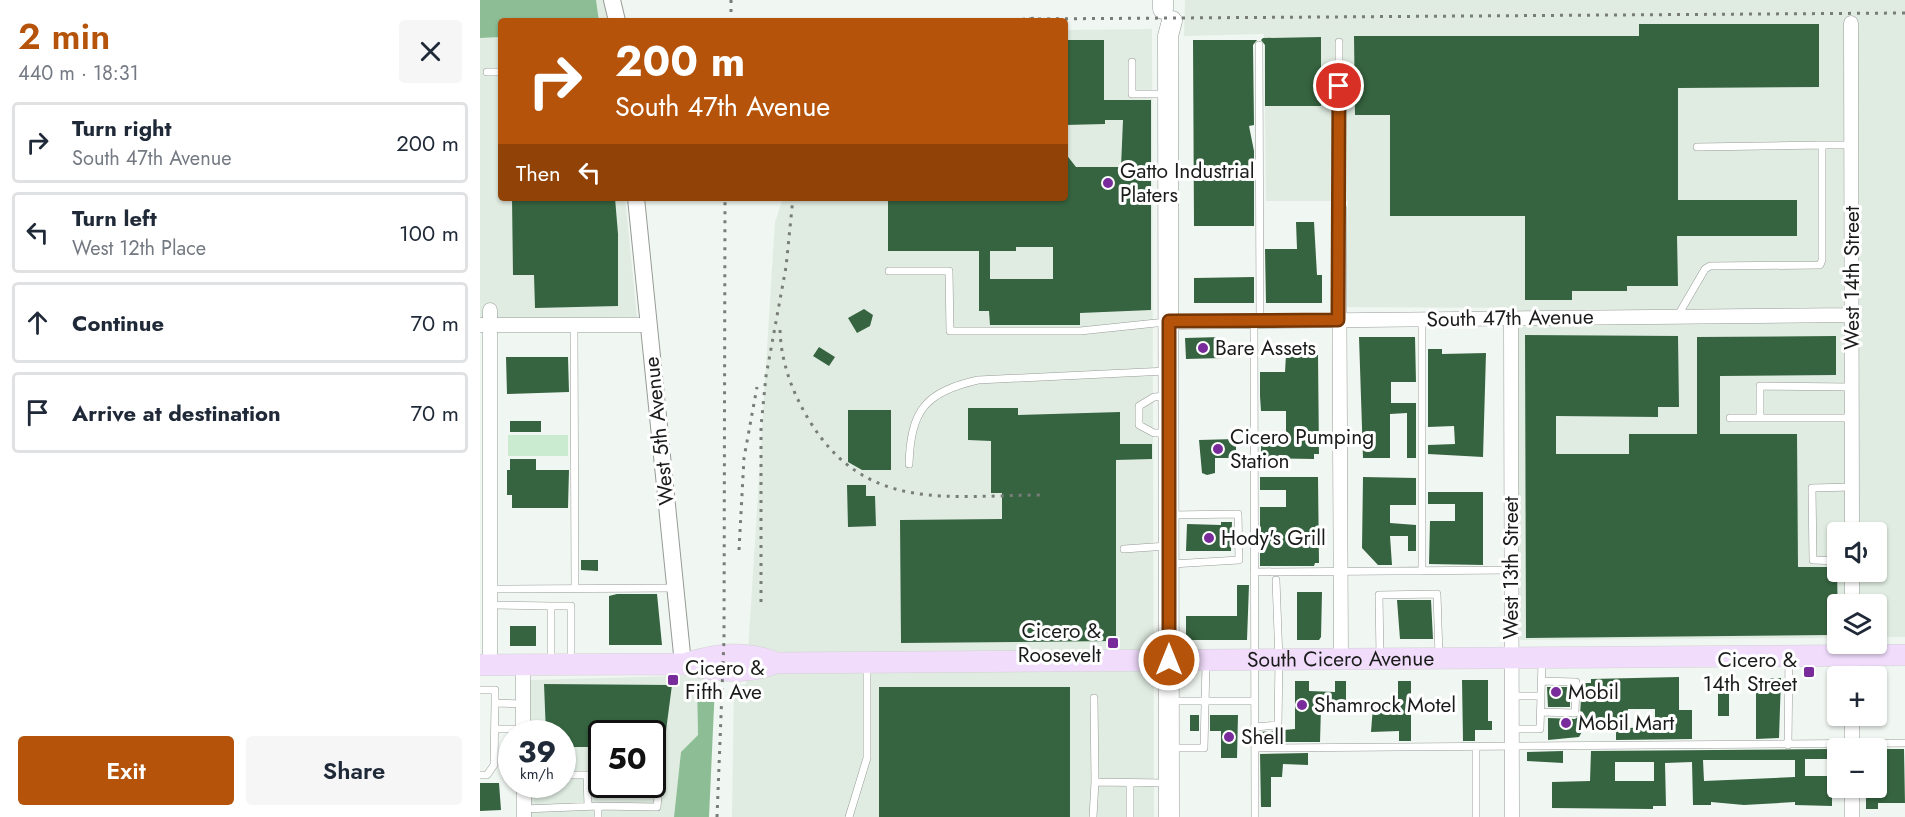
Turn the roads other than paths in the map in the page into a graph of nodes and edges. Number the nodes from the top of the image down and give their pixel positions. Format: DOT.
graph roads {
  1 [pos="612,0"];
  2 [pos="623,0"];
  3 [pos="1168,14"];
  4 [pos="618,18"];
  5 [pos="620,18"];
  6 [pos="1851,23"];
  7 [pos="1339,42"];
  8 [pos="1259,45"];
  9 [pos="1132,62"];
  10 [pos="487,72"];
  11 [pos="498,72"];
  12 [pos="1168,94"];
  13 [pos="1822,145"];
  14 [pos="1851,145"];
  15 [pos="1697,147"];
  16 [pos="636,201"];
  17 [pos="1339,207"];
  18 [pos="889,271"];
  19 [pos="490,310"];
  20 [pos="1852,315"];
  21 [pos="1677,317"];
  22 [pos="1511,318"];
  23 [pos="1422,319"];
  24 [pos="1338,320"];
  25 [pos="1169,321"];
  26 [pos="1257,321"];
  27 [pos="485,325"];
  28 [pos="574,325"];
  29 [pos="649,325"];
  30 [pos="1169,371"];
  31 [pos="1852,387"];
  32 [pos="1169,396"];
  33 [pos="1730,418"];
  34 [pos="1760,418"];
  35 [pos="1852,418"];
  36 [pos="1169,433"];
  37 [pos="909,464"];
  38 [pos="1852,487"];
  39 [pos="1169,515"];
  40 [pos="1852,522"];
  41 [pos="1124,549"];
  42 [pos="1169,555"];
  43 [pos="1827,561"];
  44 [pos="1512,570"];
  45 [pos="1340,571"];
  46 [pos="1422,571"];
  47 [pos="1254,572"];
  48 [pos="1276,580"];
  49 [pos="487,581"];
  50 [pos="575,588"];
  51 [pos="675,588"];
  52 [pos="490,605"];
  53 [pos="551,606"];
  54 [pos="1827,652"];
  55 [pos="1887,653"];
  56 [pos="1905,655"];
  57 [pos="1789,656"];
  58 [pos="1542,657"];
  59 [pos="1439,658"];
  60 [pos="1512,658"];
  61 [pos="1341,659"];
  62 [pos="1380,659"];
  63 [pos="1169,660"];
  64 [pos="1206,660"];
  65 [pos="1255,660"];
  66 [pos="1279,660"];
  67 [pos="867,663"];
  68 [pos="683,664"];
  69 [pos="485,665"];
  70 [pos="523,665"];
  71 [pos="561,665"];
  72 [pos="1541,681"];
  73 [pos="480,690"];
  74 [pos="1512,696"];
  75 [pos="1540,696"];
  76 [pos="1094,698"];
  77 [pos="1168,701"];
  78 [pos="1205,701"];
  79 [pos="1255,701"];
  80 [pos="495,703"];
  81 [pos="524,704"];
  82 [pos="1540,712"];
  83 [pos="523,720"];
  84 [pos="1255,727"];
  85 [pos="495,729"];
  86 [pos="498,729"];
  87 [pos="1512,729"];
  88 [pos="1905,743"];
  89 [pos="1887,744"];
  90 [pos="1788,745"];
  91 [pos="1827,746"];
  92 [pos="1476,747"];
  93 [pos="1512,747"];
  94 [pos="1169,748"];
  95 [pos="1255,748"];
  96 [pos="480,775"];
  97 [pos="576,775"];
  98 [pos="586,775"];
  99 [pos="1095,782"];
  100 [pos="1130,783"];
  101 [pos="1169,783"];
  102 [pos="658,798"];
  103 [pos="1852,798"];
  104 [pos="588,806"];
  105 [pos="598,806"];
  106 [pos="524,813"];
  107 [pos="598,817"];
  108 [pos="849,817"];
  109 [pos="1093,817"];
  110 [pos="1130,817"];
  111 [pos="1169,817"];
  112 [pos="1255,817"];
  113 [pos="1476,817"];
  114 [pos="1512,817"];
  115 [pos="1852,817"];
  1 -- 4 [label="street"];
  2 -- 5 [label="street"];
  3 -- 12 [label="main road"];
  6 -- 14 [label="street, West 14th Street"];
  7 -- 17 [label="lane"];
  8 -- 26 [label="lane"];
  9 -- 12 [label="lane"];
  10 -- 11 [label="lane"];
  12 -- 25 [label="main road"];
  13 -- 14 [label="lane"];
  13 -- 15 [label="lane"];
  13 -- 21 [label="lane"];
  14 -- 20 [label="street, West 14th Street"];
  16 -- 29 [label="street, West 5th Avenue"];
  17 -- 24 [label="street"];
  18 -- 25 [label="lane"];
  19 -- 27 [label="street"];
  20 -- 21 [label="street, South 47th Avenue"];
  20 -- 31 [label="street, West 14th Street"];
  21 -- 22 [label="street, South 47th Avenue"];
  22 -- 23 [label="street, South 47th Avenue"];
  22 -- 44 [label="street, West 13th Street"];
  23 -- 24 [label="street, South 47th Avenue"];
  23 -- 46 [label="lane"];
  24 -- 26 [label="street, South 47th Avenue"];
  24 -- 45 [label="street"];
  25 -- 26 [label="street, South 47th Avenue"];
  25 -- 30 [label="main road"];
  26 -- 47 [label="lane"];
  27 -- 28 [label="street"];
  27 -- 49 [label="street"];
  28 -- 29 [label="street"];
  28 -- 50 [label="lane"];
  29 -- 51 [label="street, West 5th Avenue"];
  30 -- 32 [label="main road"];
  30 -- 37 [label="lane"];
  31 -- 34 [label="lane"];
  31 -- 35 [label="street, West 14th Street"];
  32 -- 36 [label="main road"];
  32 -- 36 [label="lane"];
  33 -- 34 [label="lane"];
  34 -- 35 [label="lane"];
  35 -- 38 [label="street, West 14th Street"];
  36 -- 39 [label="main road"];
  38 -- 40 [label="street, West 14th Street"];
  38 -- 43 [label="lane"];
  39 -- 42 [label="main road"];
  39 -- 42 [label="lane"];
  41 -- 42 [label="lane"];
  42 -- 63 [label="main road"];
  44 -- 46 [label="lane"];
  44 -- 60 [label="street, West 13th Street"];
  45 -- 46 [label="lane"];
  45 -- 47 [label="lane"];
  45 -- 61 [label="street"];
  47 -- 65 [label="lane"];
  48 -- 66 [label="lane"];
  49 -- 50 [label="lane"];
  49 -- 52 [label="street"];
  50 -- 51 [label="lane"];
  51 -- 68 [label="street, West 5th Avenue"];
  52 -- 53 [label="lane"];
  52 -- 69 [label="street"];
  53 -- 71 [label="lane"];
  53 -- 71 [label="lane"];
  54 -- 57 [label="main road, South Cicero Avenue"];
  55 -- 56 [label="main road, South Cicero Avenue"];
  57 -- 58 [label="main road, South Cicero Avenue"];
  57 -- 90 [label="lane"];
  58 -- 60 [label="main road, South Cicero Avenue"];
  58 -- 72 [label="lane"];
  59 -- 60 [label="main road, South Cicero Avenue"];
  59 -- 62 [label="main road, South Cicero Avenue"];
  59 -- 62 [label="lane"];
  60 -- 74 [label="street, West 13th Street"];
  61 -- 62 [label="main road, South Cicero Avenue"];
  61 -- 66 [label="main road, South Cicero Avenue"];
  63 -- 64 [label="main road, South Cicero Avenue"];
  63 -- 67 [label="main road, South Cicero Avenue"];
  63 -- 77 [label="main road"];
  64 -- 65 [label="main road, South Cicero Avenue"];
  64 -- 78 [label="lane"];
  65 -- 66 [label="main road, South Cicero Avenue"];
  65 -- 79 [label="lane"];
  66 -- 84 [label="lane"];
  67 -- 68 [label="main road, South Cicero Avenue"];
  67 -- 108 [label="lane"];
  68 -- 71 [label="main road, South Cicero Avenue"];
  69 -- 70 [label="main road, South Cicero Avenue"];
  70 -- 71 [label="main road, South Cicero Avenue"];
  70 -- 81 [label="street"];
  72 -- 75 [label="lane"];
  72 -- 82 [label="lane"];
  73 -- 80 [label="lane"];
  74 -- 75 [label="lane"];
  74 -- 87 [label="street, West 13th Street"];
  75 -- 82 [label="lane"];
  76 -- 99 [label="lane"];
  77 -- 78 [label="lane"];
  77 -- 94 [label="main road"];
  78 -- 79 [label="lane"];
  78 -- 94 [label="lane"];
  79 -- 84 [label="lane"];
  80 -- 81 [label="lane"];
  80 -- 85 [label="lane"];
  81 -- 83 [label="street"];
  82 -- 87 [label="lane"];
  84 -- 95 [label="lane"];
  85 -- 86 [label="lane"];
  85 -- 96 [label="lane"];
  87 -- 93 [label="street, West 13th Street"];
  88 -- 89 [label="lane"];
  90 -- 91 [label="lane"];
  90 -- 93 [label="lane"];
  92 -- 93 [label="lane"];
  92 -- 95 [label="lane"];
  92 -- 113 [label="lane"];
  93 -- 114 [label="street, West 13th Street"];
  94 -- 101 [label="main road"];
  95 -- 112 [label="lane"];
  97 -- 98 [label="lane"];
  98 -- 104 [label="lane"];
  99 -- 100 [label="lane"];
  99 -- 109 [label="lane"];
  100 -- 101 [label="lane"];
  100 -- 110 [label="lane"];
  101 -- 111 [label="main road"];
  102 -- 105 [label="lane"];
  103 -- 115 [label="street"];
  104 -- 105 [label="lane"];
  104 -- 106 [label="lane"];
  105 -- 107 [label="lane"];
}
